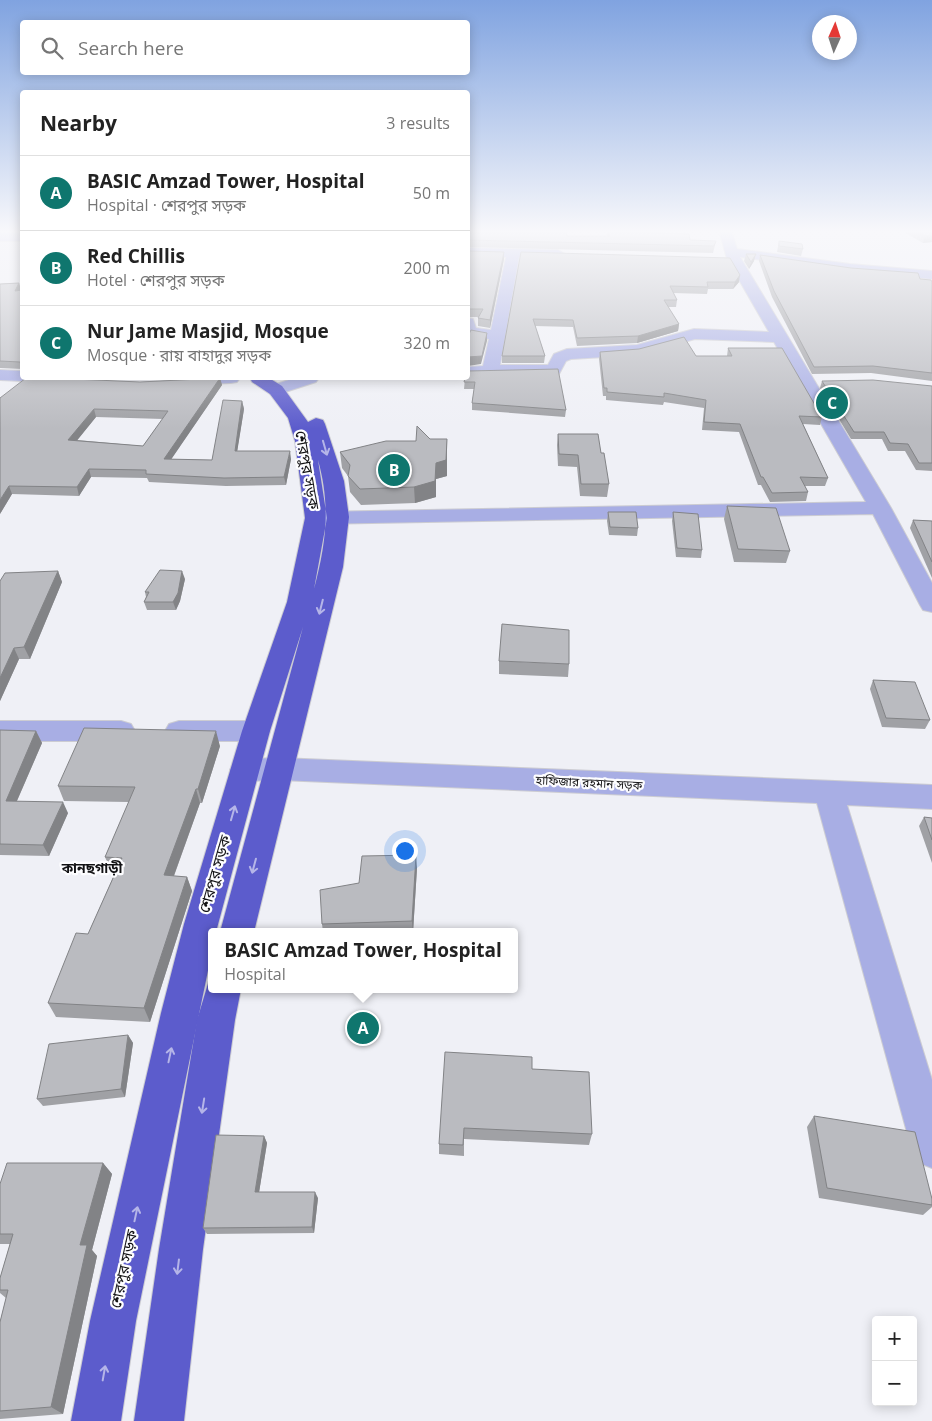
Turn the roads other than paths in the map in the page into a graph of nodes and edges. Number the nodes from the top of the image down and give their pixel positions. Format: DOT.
graph roads {
  1 [pos="505,296"];
  2 [pos="757,296"];
  3 [pos="470,332"];
  4 [pos="498,336"];
  5 [pos="780,337"];
  6 [pos="491,370"];
  7 [pos="470,372"];
  8 [pos="0,375"];
  9 [pos="20,376"];
  10 [pos="192,380"];
  11 [pos="172,381"];
  12 [pos="284,381"];
  13 [pos="805,381"];
  14 [pos="824,381"];
  15 [pos="880,508"];
  16 [pos="327,518"];
  17 [pos="932,605"];
  18 [pos="0,731"];
  19 [pos="256,731"];
  20 [pos="280,769"];
  21 [pos="245,770"];
  22 [pos="829,794"];
  23 [pos="932,797"];
  24 [pos="238,928"];
  25 [pos="222,993"];
  26 [pos="932,1147"];
  27 [pos="96,1421"];
  28 [pos="159,1421"];
  1 -- 4 [label="street"];
  2 -- 5 [label="street"];
  3 -- 4 [label="street"];
  4 -- 6 [label="street"];
  5 -- 6 [label="street"];
  5 -- 13 [label="street"];
  6 -- 7 [label="street"];
  8 -- 9 [label="street"];
  10 -- 11 [label="street"];
  12 -- 16 [label="highway, শেরপুর সড়ক"];
  13 -- 14 [label="street"];
  13 -- 15 [label="street"];
  15 -- 16 [label="street"];
  15 -- 17 [label="street"];
  16 -- 19 [label="highway, শেরপুর সড়ক"];
  16 -- 20 [label="highway, শেরপুর সড়ক, one-way"];
  18 -- 19 [label="street"];
  19 -- 21 [label="highway, শেরপুর সড়ক"];
  20 -- 21 [label="street, হাফিজার রহমান সড়ক"];
  20 -- 22 [label="street, হাফিজার রহমান সড়ক"];
  20 -- 24 [label="highway, শেরপুর সড়ক, one-way"];
  27 -- 21 [label="highway, শেরপুর সড়ক, one-way"];
  22 -- 23 [label="street, হাফিজার রহমান সড়ক"];
  22 -- 26 [label="street"];
  25 -- 28 [label="highway, one-way"];
}
